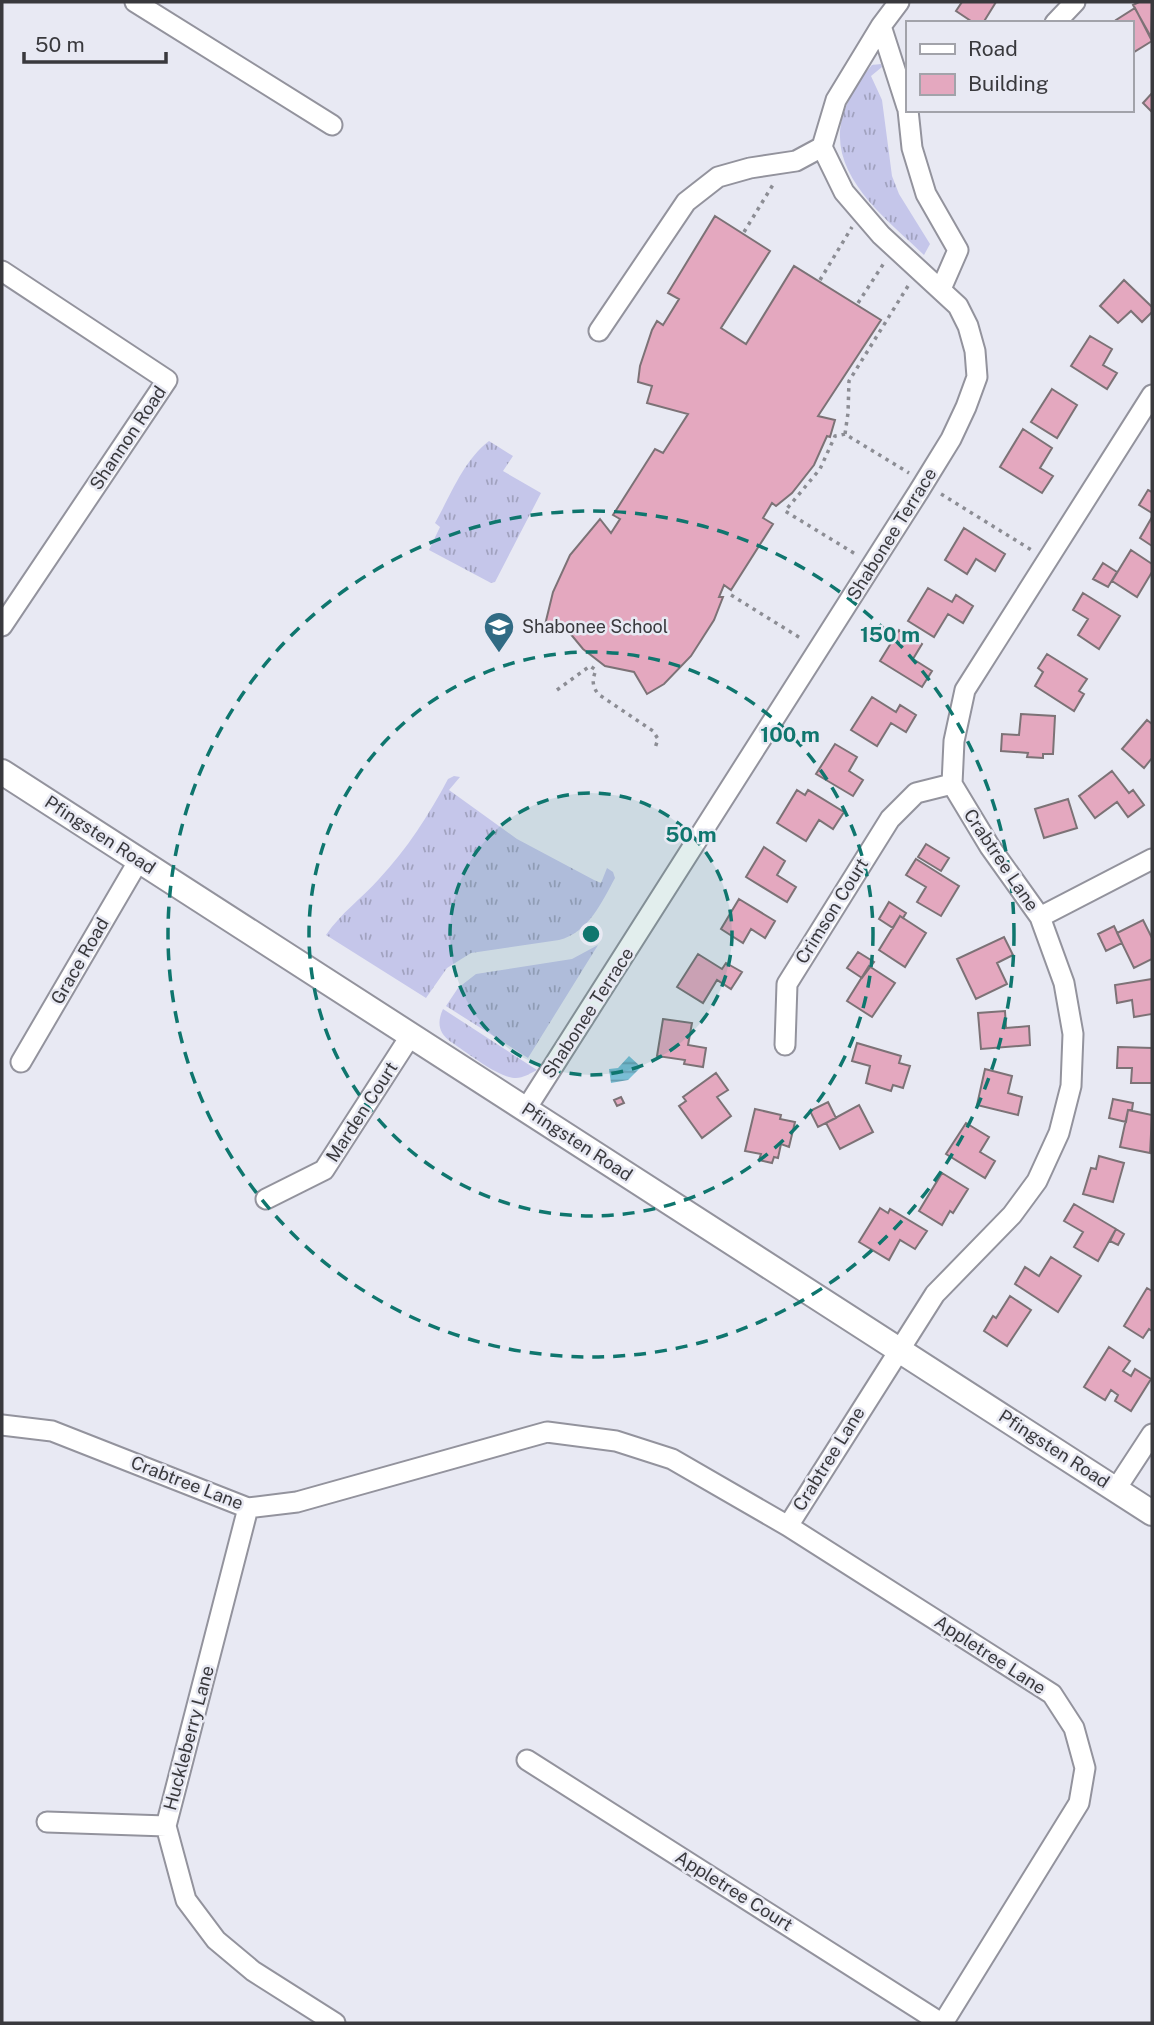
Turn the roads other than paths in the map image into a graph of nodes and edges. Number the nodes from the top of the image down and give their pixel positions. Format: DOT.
graph roads {
  1 [pos="135,2"];
  2 [pos="899,2"];
  3 [pos="1075,2"];
  4 [pos="1057,21"];
  5 [pos="881,26"];
  6 [pos="906,106"];
  7 [pos="907,112"];
  8 [pos="332,125"];
  9 [pos="822,147"];
  10 [pos="2,271"];
  11 [pos="941,289"];
  12 [pos="599,331"];
  13 [pos="1152,395"];
  14 [pos="2,626"];
  15 [pos="2,772"];
  16 [pos="951,784"];
  17 [pos="1152,859"];
  18 [pos="139,860"];
  19 [pos="1040,917"];
  20 [pos="411,1035"];
  21 [pos="785,1045"];
  22 [pos="21,1062"];
  23 [pos="526,1109"];
  24 [pos="266,1199"];
  25 [pos="899,1349"];
  26 [pos="2,1425"];
  27 [pos="1152,1434"];
  28 [pos="1116,1489"];
  29 [pos="248,1508"];
  30 [pos="1152,1513"];
  31 [pos="788,1525"];
  32 [pos="527,1760"];
  33 [pos="47,1822"];
  34 [pos="166,1826"];
  35 [pos="335,2023"];
  36 [pos="942,2023"];
  1 -- 8 [label="street"];
  2 -- 5 [label="street"];
  3 -- 4 [label="street"];
  5 -- 6 [label="street"];
  5 -- 9 [label="street"];
  7 -- 11 [label="street"];
  9 -- 11 [label="street, Shabonee Terrace"];
  9 -- 12 [label="street"];
  10 -- 14 [label="street, Shannon Road"];
  11 -- 23 [label="street, Shabonee Terrace"];
  13 -- 16 [label="street"];
  15 -- 18 [label="main road, Pfingsten Road"];
  16 -- 19 [label="street, Crabtree Lane"];
  16 -- 21 [label="street, Crimson Court"];
  17 -- 19 [label="street"];
  18 -- 20 [label="main road, Pfingsten Road"];
  18 -- 22 [label="street, Grace Road"];
  19 -- 25 [label="street, Crabtree Lane"];
  20 -- 23 [label="main road, Pfingsten Road"];
  20 -- 24 [label="street, Marden Court"];
  23 -- 25 [label="main road, Pfingsten Road"];
  25 -- 28 [label="main road, Pfingsten Road"];
  25 -- 31 [label="street, Crabtree Lane"];
  26 -- 29 [label="street, Crabtree Lane"];
  27 -- 28 [label="street"];
  28 -- 30 [label="main road, Pfingsten Road"];
  29 -- 31 [label="street, Crabtree Lane"];
  29 -- 34 [label="street, Huckleberry Lane"];
  31 -- 36 [label="street, Appletree Lane"];
  32 -- 36 [label="street, Appletree Court"];
  33 -- 34 [label="street"];
  34 -- 35 [label="street, Huckleberry Lane"];
}
